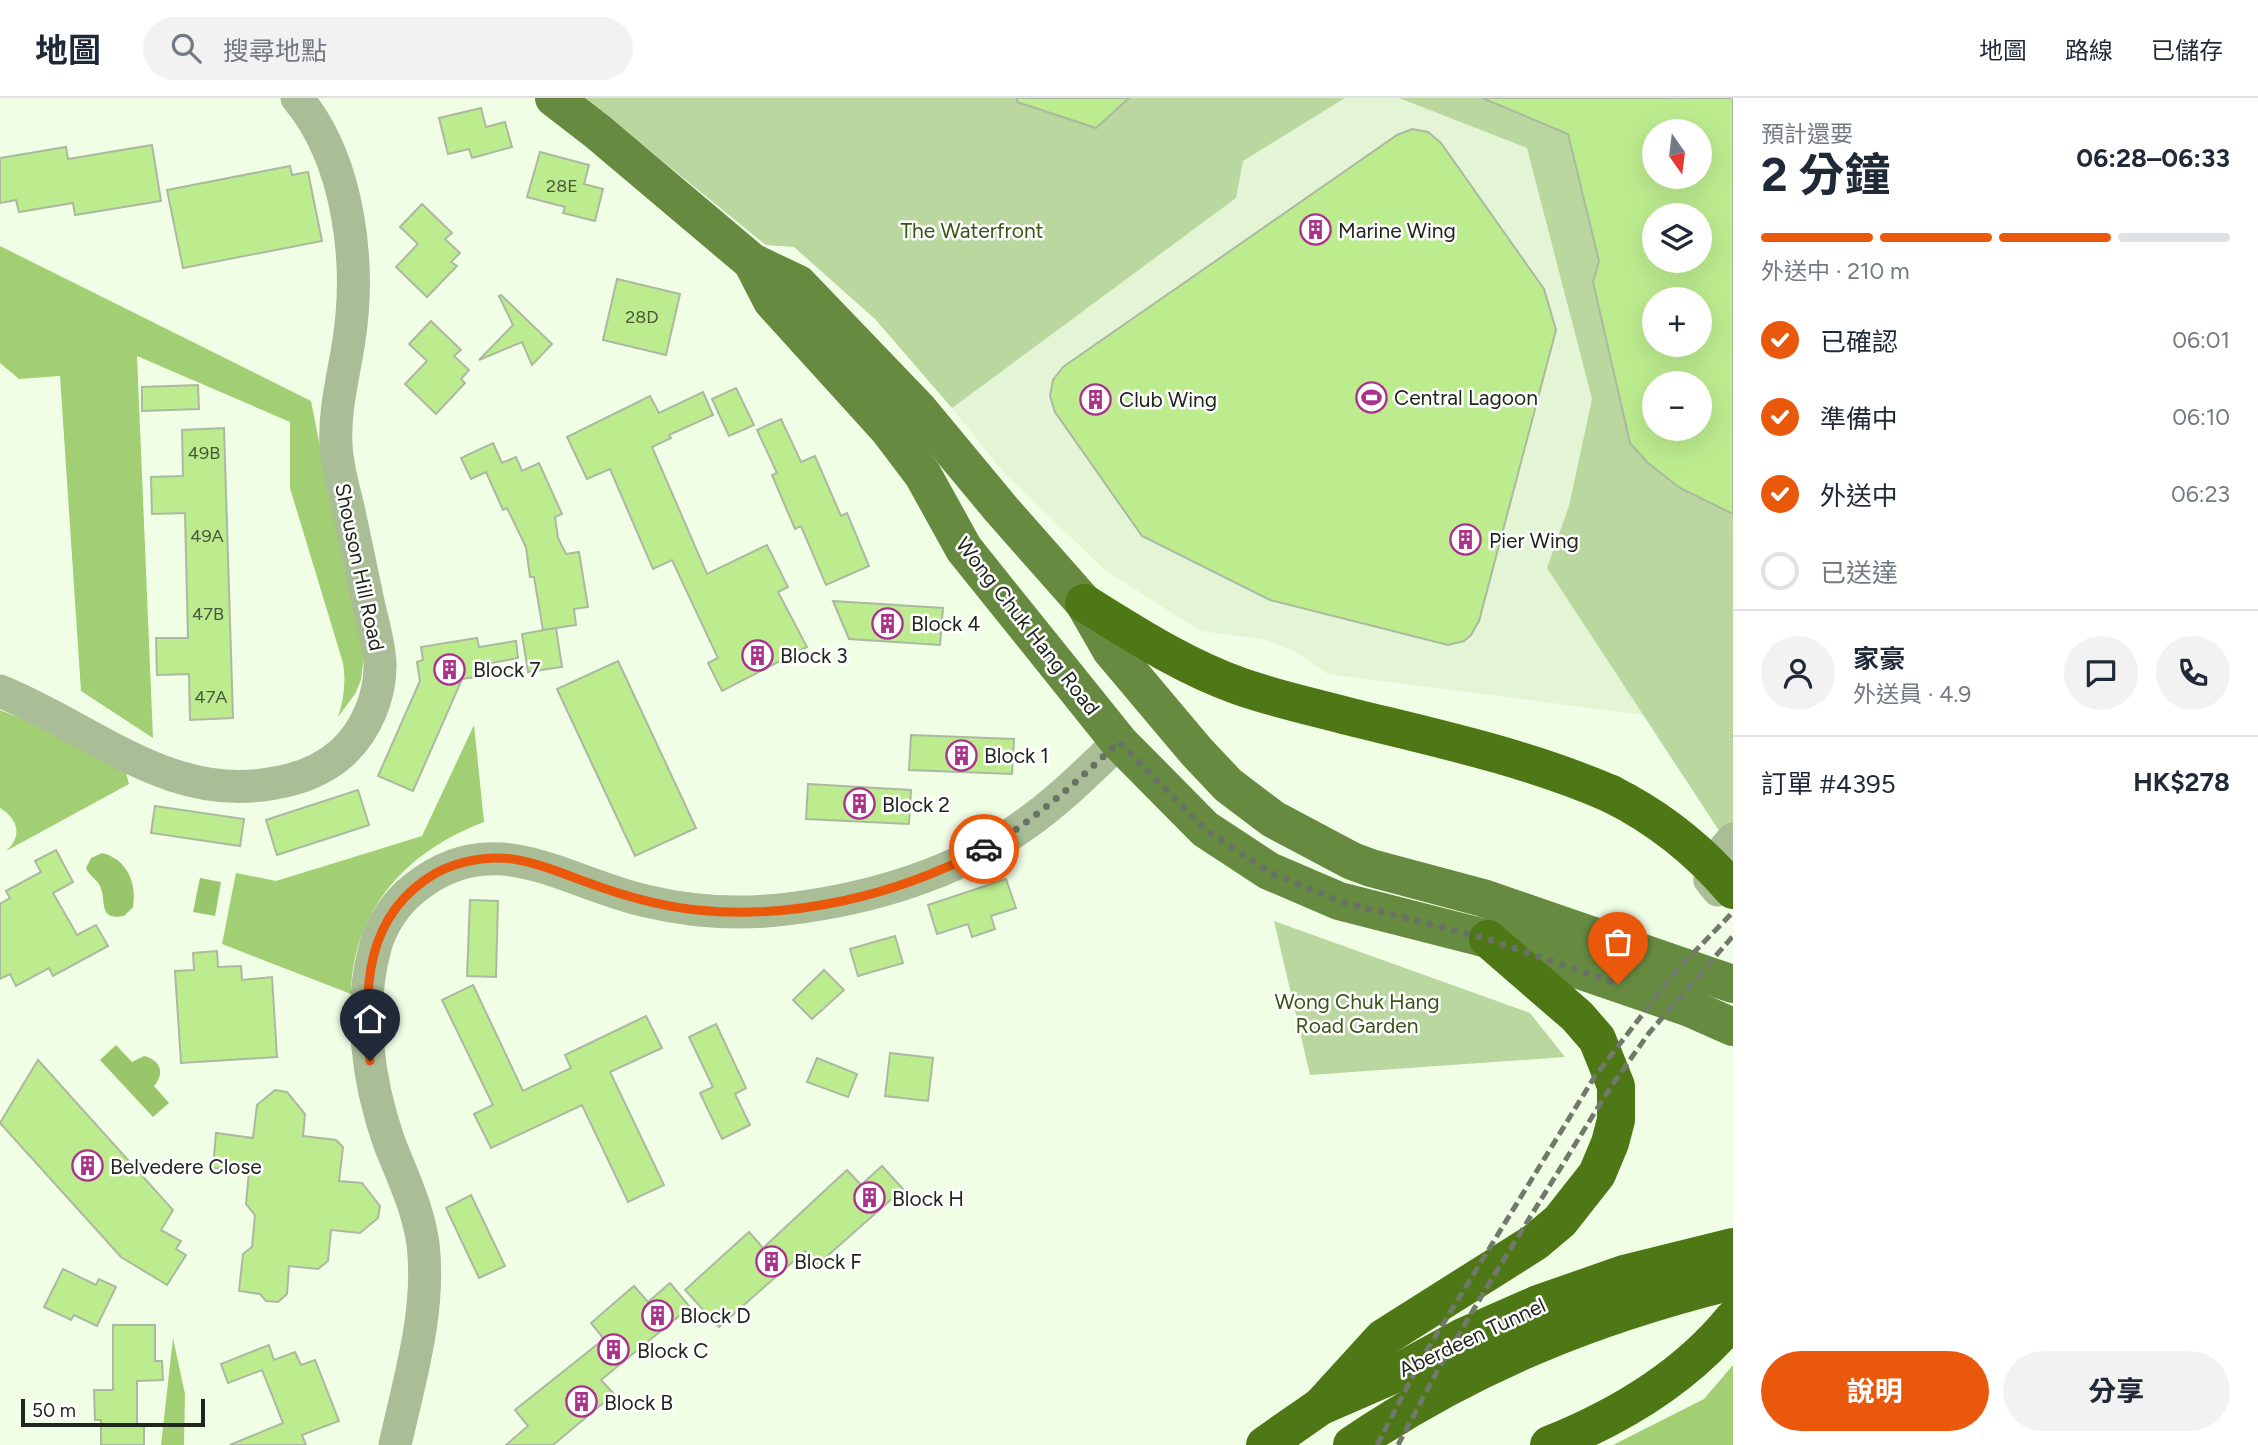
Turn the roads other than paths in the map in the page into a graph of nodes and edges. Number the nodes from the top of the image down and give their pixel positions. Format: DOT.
graph roads {
  1 [pos="297,98"];
  2 [pos="554,98"];
  3 [pos="752,262"];
  4 [pos="1001,509"];
  5 [pos="964,549"];
  6 [pos="1084,603"];
  7 [pos="1129,673"];
  8 [pos="0,691"];
  9 [pos="1119,742"];
  10 [pos="1196,751"];
  11 [pos="1733,839"];
  12 [pos="1733,890"];
  13 [pos="1733,908"];
  14 [pos="1488,939"];
  15 [pos="1733,984"];
  16 [pos="1733,1027"];
  17 [pos="1733,1247"];
  18 [pos="1733,1281"];
  19 [pos="1733,1319"];
  20 [pos="1321,1406"];
  21 [pos="395,1445"];
  22 [pos="1265,1445"];
  23 [pos="1352,1445"];
  24 [pos="1549,1445"];
  1 -- 8 [label="street, Shouson Hill Road"];
  2 -- 3 [label="main road, Wong Chuk Hang Road"];
  3 -- 4 [label="main road, Wong Chuk Hang Road"];
  3 -- 5 [label="main road, Wong Chuk Hang Road"];
  4 -- 5 [label="main road"];
  4 -- 6 [label="main road, Wong Chuk Hang Road"];
  5 -- 9 [label="main road, Wong Chuk Hang Road"];
  6 -- 7 [label="main road, Wong Chuk Hang Road"];
  6 -- 12 [label="highway, bridge"];
  7 -- 9 [label="main road"];
  7 -- 10 [label="main road, Wong Chuk Hang Road"];
  9 -- 10 [label="main road"];
  9 -- 14 [label="main road, Wong Chuk Hang Road"];
  9 -- 21 [label="street"];
  10 -- 15 [label="main road, Wong Chuk Hang Road"];
  11 -- 13 [label="street"];
  14 -- 16 [label="main road, Wong Chuk Hang Road"];
  14 -- 20 [label="highway"];
  17 -- 20 [label="highway, Aberdeen Tunnel"];
  18 -- 23 [label="highway, Aberdeen Tunnel"];
  19 -- 24 [label="highway"];
  20 -- 22 [label="highway, Aberdeen Tunnel"];
}
